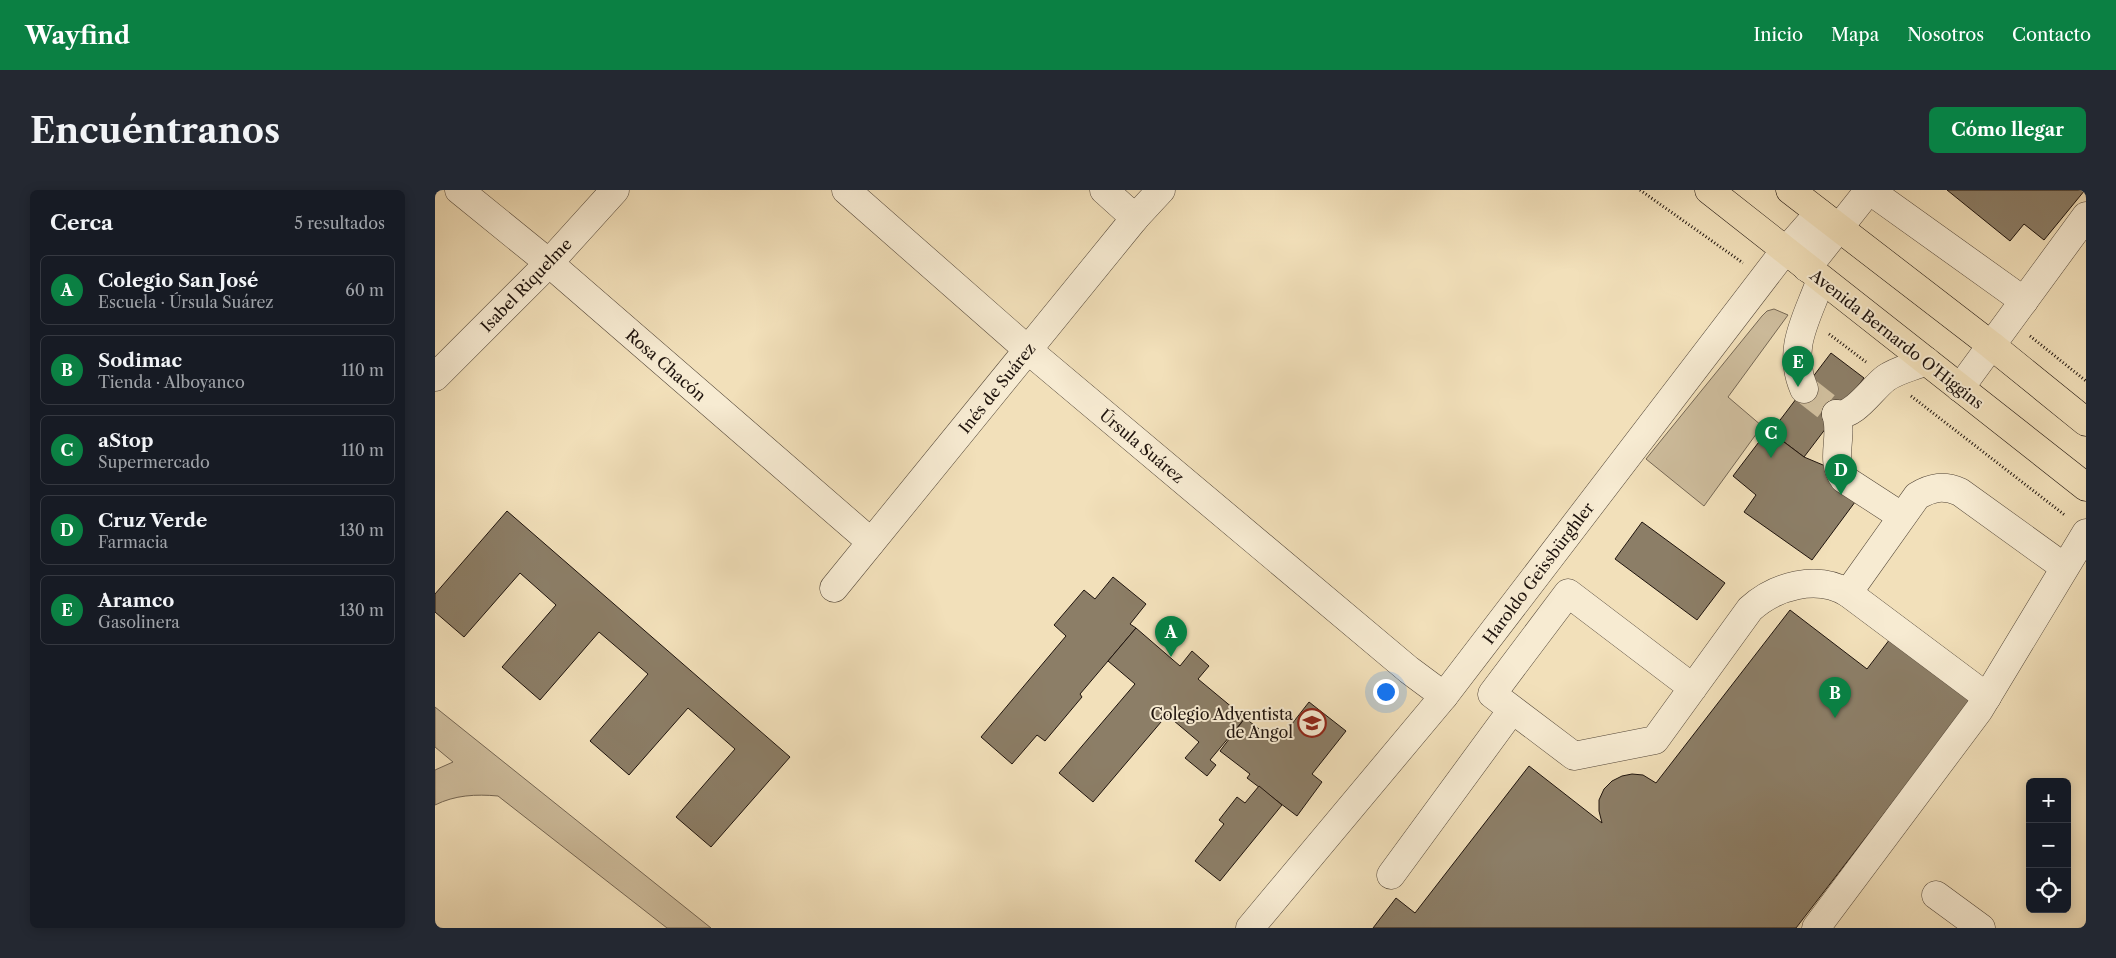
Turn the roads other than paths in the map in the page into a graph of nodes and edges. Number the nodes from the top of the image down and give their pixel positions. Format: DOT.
graph roads {
  1 [pos="459,190"];
  2 [pos="615,190"];
  3 [pos="846,190"];
  4 [pos="1105,190"];
  5 [pos="1161,190"];
  6 [pos="1709,190"];
  7 [pos="1790,190"];
  8 [pos="1869,190"];
  9 [pos="2086,216"];
  10 [pos="1135,218"];
  11 [pos="1829,220"];
  12 [pos="1787,251"];
  13 [pos="549,263"];
  14 [pos="1814,273"];
  15 [pos="2024,301"];
  16 [pos="1991,345"];
  17 [pos="1028,350"];
  18 [pos="1926,361"];
  19 [pos="435,377"];
  20 [pos="1960,388"];
  21 [pos="1804,389"];
  22 [pos="2086,422"];
  23 [pos="2086,487"];
  24 [pos="1901,516"];
  25 [pos="2079,528"];
  26 [pos="871,542"];
  27 [pos="1541,567"];
  28 [pos="2064,567"];
  29 [pos="834,588"];
  30 [pos="1568,593"];
  31 [pos="1847,593"];
  32 [pos="1693,688"];
  33 [pos="1444,696"];
  34 [pos="1987,697"];
  35 [pos="1512,710"];
  36 [pos="1391,875"];
  37 [pos="1936,895"];
  38 [pos="1250,928"];
  39 [pos="1816,928"];
  40 [pos="1981,928"];
  1 -- 13 [label="street, Rosa Chacón"];
  2 -- 13 [label="street, Isabel Riquelme"];
  3 -- 17 [label="street, Úrsula Suárez"];
  4 -- 10 [label="street"];
  5 -- 10 [label="street, Inés de Suárez"];
  6 -- 12 [label="main road, Avenida Bernardo O'Higgins"];
  7 -- 11 [label="main road"];
  8 -- 11 [label="street"];
  8 -- 15 [label="street"];
  9 -- 15 [label="street"];
  10 -- 17 [label="street, Inés de Suárez"];
  11 -- 12 [label="street, Haroldo Geissbürghler"];
  11 -- 14 [label="street"];
  11 -- 16 [label="main road"];
  12 -- 14 [label="main road, Avenida Bernardo O'Higgins"];
  12 -- 27 [label="street, Haroldo Geissbürghler"];
  13 -- 19 [label="street, Isabel Riquelme"];
  13 -- 26 [label="street, Rosa Chacón"];
  14 -- 18 [label="main road, Avenida Bernardo O'Higgins"];
  14 -- 21 [label="street"];
  15 -- 16 [label="street"];
  16 -- 20 [label="street"];
  16 -- 22 [label="main road"];
  17 -- 26 [label="street, Inés de Suárez"];
  17 -- 33 [label="street, Úrsula Suárez"];
  18 -- 20 [label="main road, Avenida Bernardo O'Higgins"];
  18 -- 24 [label="street"];
  20 -- 23 [label="main road, Avenida Bernardo O'Higgins"];
  24 -- 28 [label="street"];
  24 -- 31 [label="street"];
  25 -- 28 [label="street"];
  26 -- 29 [label="street, Inés de Suárez"];
  27 -- 30 [label="street"];
  27 -- 33 [label="street, Haroldo Geissbürghler"];
  28 -- 34 [label="street"];
  30 -- 32 [label="street"];
  30 -- 35 [label="street"];
  31 -- 32 [label="street"];
  31 -- 34 [label="street"];
  32 -- 35 [label="street"];
  33 -- 38 [label="street, Haroldo Geissbürghler"];
  34 -- 39 [label="street"];
  35 -- 36 [label="street"];
  37 -- 40 [label="street"];
}
